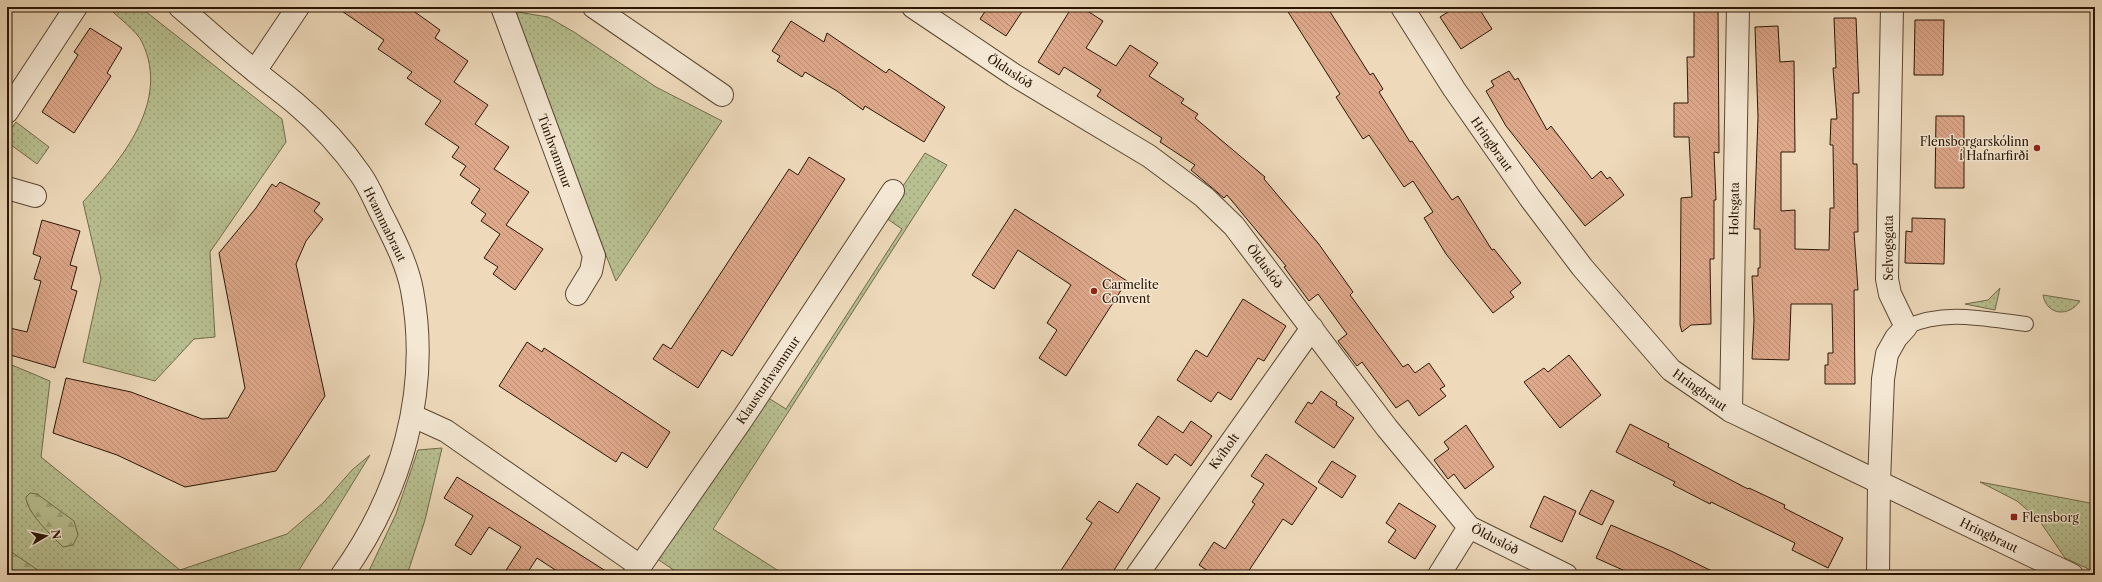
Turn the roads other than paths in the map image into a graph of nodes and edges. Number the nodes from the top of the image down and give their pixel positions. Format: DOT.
graph roads {
  1 [pos="76,7"];
  2 [pos="180,7"];
  3 [pos="298,7"];
  4 [pos="502,7"];
  5 [pos="594,7"];
  6 [pos="913,7"];
  7 [pos="1402,7"];
  8 [pos="1738,7"];
  9 [pos="1892,7"];
  10 [pos="255,71"];
  11 [pos="722,95"];
  12 [pos="7,112"];
  13 [pos="7,188"];
  14 [pos="893,191"];
  15 [pos="35,196"];
  16 [pos="576,294"];
  17 [pos="2026,324"];
  18 [pos="1906,327"];
  19 [pos="1312,328"];
  20 [pos="1731,411"];
  21 [pos="413,416"];
  22 [pos="1879,482"];
  23 [pos="1469,527"];
  24 [pos="637,571"];
  25 [pos="342,575"];
  26 [pos="1137,575"];
  27 [pos="1439,575"];
  28 [pos="1566,575"];
  29 [pos="1878,575"];
  30 [pos="2072,575"];
  1 -- 12 [label="street"];
  2 -- 10 [label="street, Hvammabraut"];
  3 -- 10 [label="street"];
  4 -- 16 [label="street, Túnhvammur"];
  5 -- 11 [label="street"];
  6 -- 19 [label="street, Ölduslóð"];
  7 -- 20 [label="street, Hringbraut"];
  8 -- 20 [label="street, Holtsgata"];
  9 -- 18 [label="street, Selvogsgata"];
  10 -- 21 [label="street, Hvammabraut"];
  13 -- 15 [label="street"];
  14 -- 24 [label="street, Klausturhvammur"];
  17 -- 18 [label="lane"];
  18 -- 22 [label="street"];
  19 -- 23 [label="street, Ölduslóð"];
  19 -- 26 [label="street, Kvíholt"];
  20 -- 22 [label="street, Hringbraut"];
  21 -- 24 [label="street, Klausturhvammur"];
  21 -- 25 [label="street, Hvammabraut"];
  22 -- 29 [label="street"];
  22 -- 30 [label="street, Hringbraut"];
  23 -- 27 [label="street"];
  23 -- 28 [label="street, Ölduslóð"];
}
